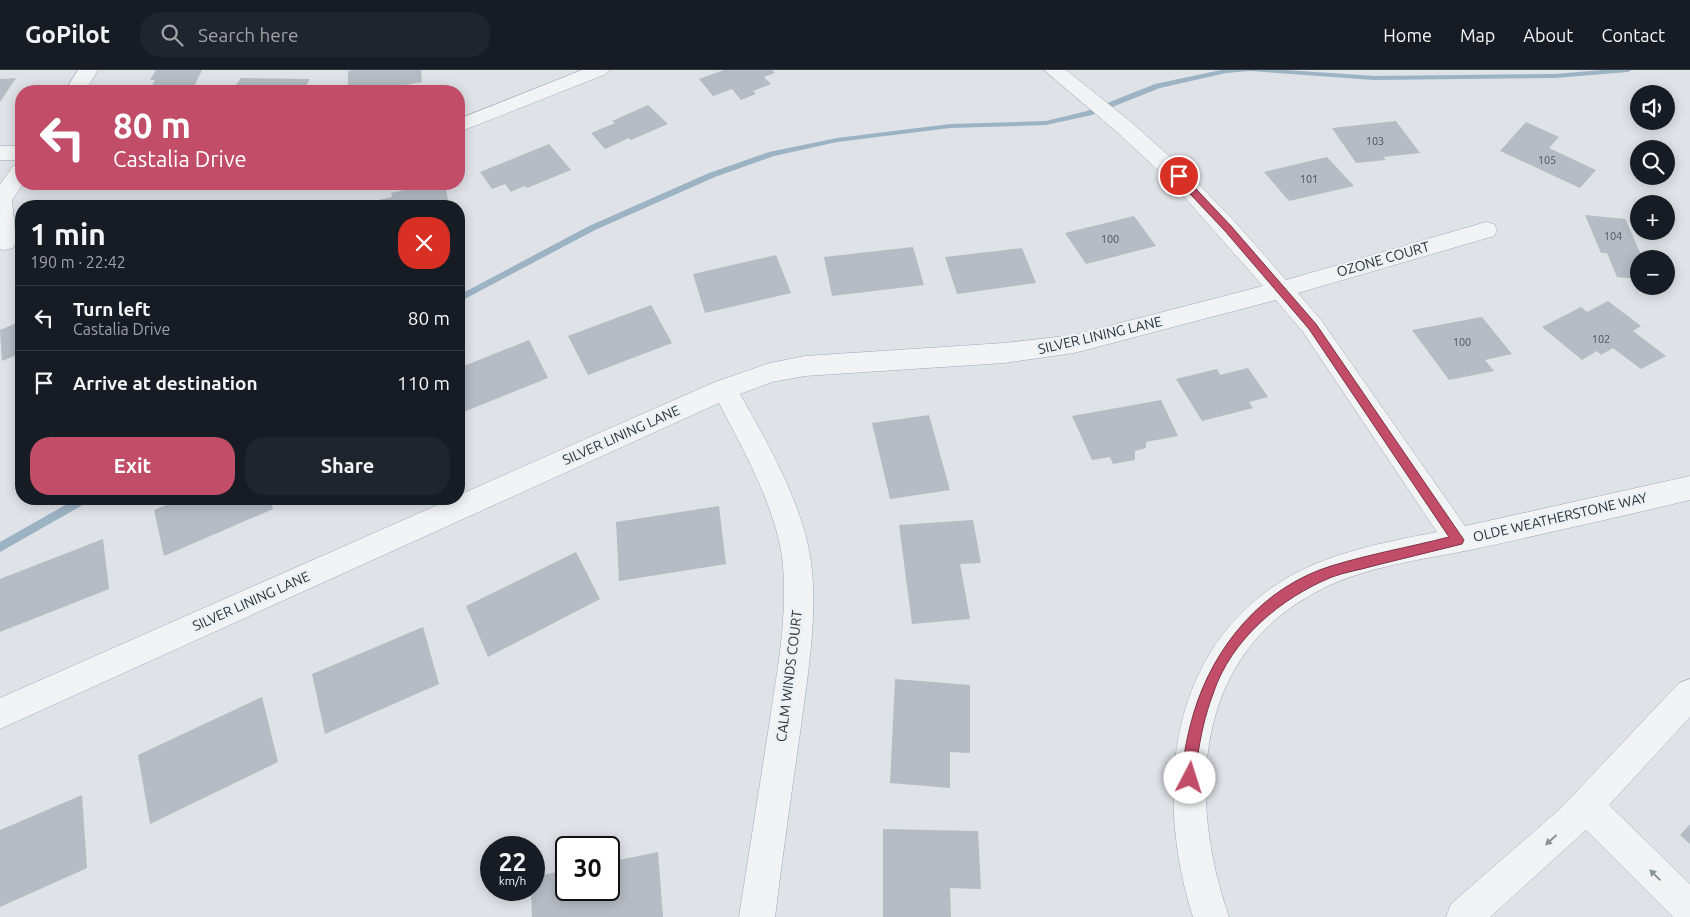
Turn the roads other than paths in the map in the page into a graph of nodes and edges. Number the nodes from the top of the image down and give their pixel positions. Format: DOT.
graph roads {
  1 [pos="88,70"];
  2 [pos="599,70"];
  3 [pos="1054,70"];
  4 [pos="79,85"];
  5 [pos="465,124"];
  6 [pos="0,153"];
  7 [pos="15,153"];
  8 [pos="15,180"];
  9 [pos="1486,230"];
  10 [pos="5,242"];
  11 [pos="1280,290"];
  12 [pos="724,389"];
  13 [pos="1688,491"];
  14 [pos="1458,540"];
  15 [pos="1690,694"];
  16 [pos="0,714"];
  17 [pos="1585,805"];
  18 [pos="1690,909"];
  19 [pos="756,917"];
  20 [pos="1211,917"];
  21 [pos="1464,917"];
  1 -- 4 [label="street"];
  2 -- 5 [label="street"];
  3 -- 11 [label="street"];
  6 -- 7 [label="street"];
  8 -- 10 [label="street"];
  9 -- 11 [label="street, OZONE COURT"];
  11 -- 12 [label="street, SILVER LINING LANE"];
  11 -- 14 [label="street"];
  12 -- 16 [label="street, SILVER LINING LANE"];
  12 -- 19 [label="street, CALM WINDS COURT"];
  13 -- 14 [label="street, OLDE WEATHERSTONE WAY"];
  14 -- 20 [label="street, OLDE WEATHERSTONE WAY"];
  15 -- 17 [label="street"];
  18 -- 17 [label="street, one-way"];
  17 -- 21 [label="street, one-way"];
}
